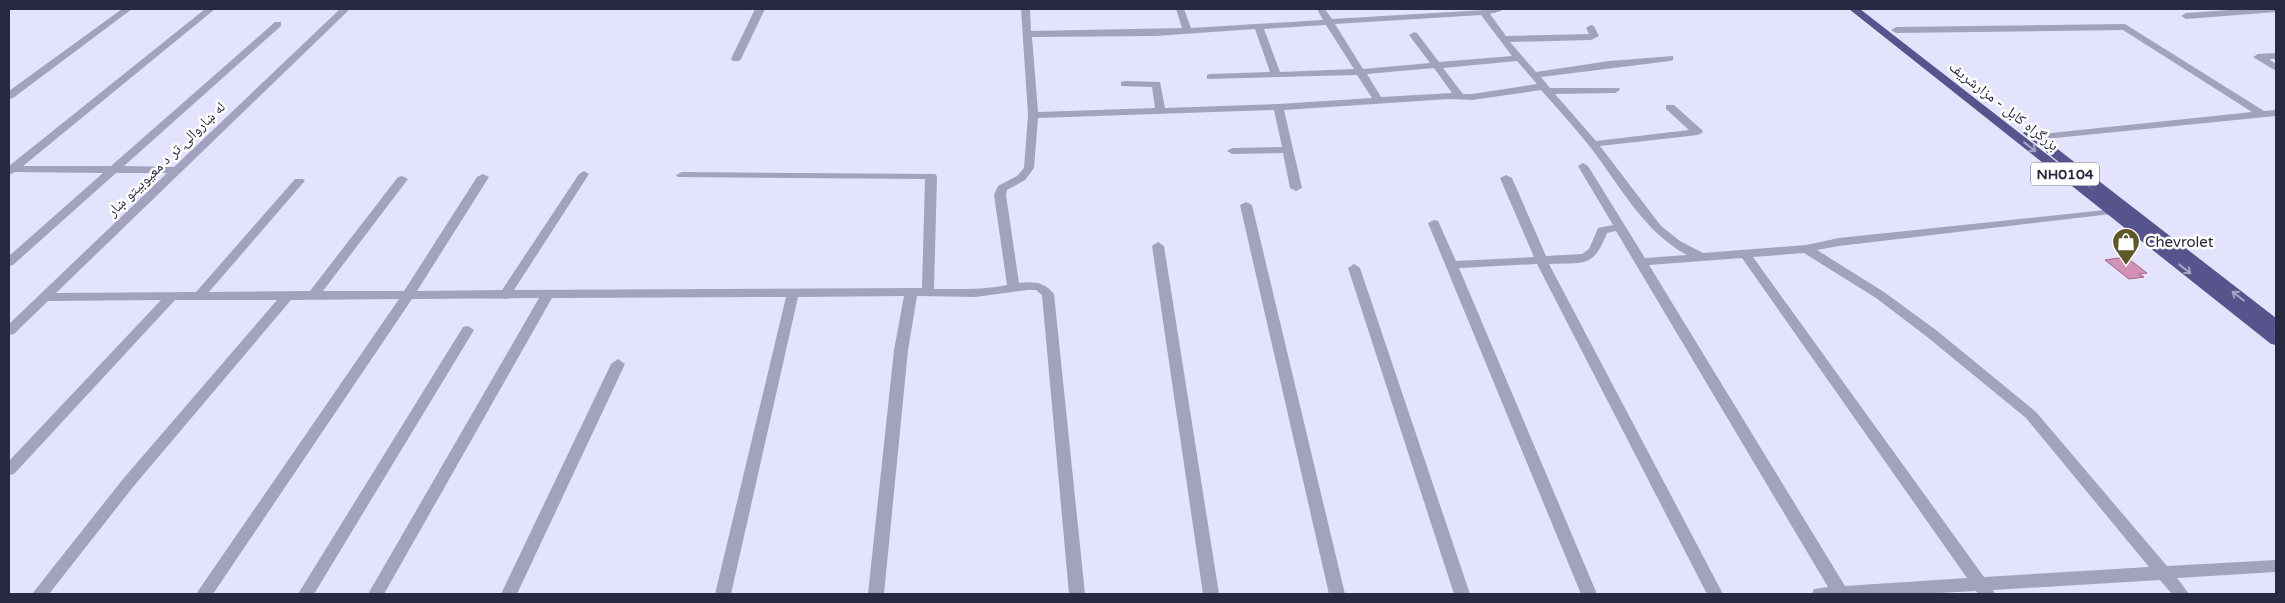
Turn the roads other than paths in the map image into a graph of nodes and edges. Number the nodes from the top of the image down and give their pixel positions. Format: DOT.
graph roads {
  1 [pos="127,9"];
  2 [pos="210,9"];
  3 [pos="345,9"];
  4 [pos="760,9"];
  5 [pos="1025,9"];
  6 [pos="1180,9"];
  7 [pos="1321,9"];
  8 [pos="1498,9"];
  9 [pos="1854,9"];
  10 [pos="1868,9"];
  11 [pos="2276,9"];
  12 [pos="1484,12"];
  13 [pos="2186,16"];
  14 [pos="1329,21"];
  15 [pos="278,24"];
  16 [pos="1258,26"];
  17 [pos="1591,28"];
  18 [pos="1188,30"];
  19 [pos="1896,30"];
  20 [pos="1026,34"];
  21 [pos="1414,35"];
  22 [pos="1503,39"];
  23 [pos="2276,56"];
  24 [pos="1520,58"];
  25 [pos="1670,58"];
  26 [pos="736,59"];
  27 [pos="1436,66"];
  28 [pos="2276,68"];
  29 [pos="1359,72"];
  30 [pos="1276,75"];
  31 [pos="1534,75"];
  32 [pos="1210,77"];
  33 [pos="1125,84"];
  34 [pos="1547,89"];
  35 [pos="1616,90"];
  36 [pos="9,96"];
  37 [pos="1460,97"];
  38 [pos="1378,100"];
  39 [pos="1278,107"];
  40 [pos="1670,107"];
  41 [pos="1161,111"];
  42 [pos="2276,113"];
  43 [pos="2262,114"];
  44 [pos="1032,115"];
  45 [pos="2035,138"];
  46 [pos="1593,144"];
  47 [pos="1288,150"];
  48 [pos="1232,151"];
  49 [pos="1583,166"];
  50 [pos="10,170"];
  51 [pos="113,170"];
  52 [pos="176,170"];
  53 [pos="584,174"];
  54 [pos="682,175"];
  55 [pos="483,177"];
  56 [pos="1506,178"];
  57 [pos="402,179"];
  58 [pos="298,181"];
  59 [pos="1296,188"];
  60 [pos="1246,205"];
  61 [pos="2128,209"];
  62 [pos="2112,211"];
  63 [pos="1434,223"];
  64 [pos="1620,227"];
  65 [pos="1158,246"];
  66 [pos="1806,249"];
  67 [pos="1745,254"];
  68 [pos="1700,256"];
  69 [pos="1543,261"];
  70 [pos="9,262"];
  71 [pos="1641,262"];
  72 [pos="1452,265"];
  73 [pos="1354,268"];
  74 [pos="1013,287"];
  75 [pos="911,292"];
  76 [pos="928,292"];
  77 [pos="793,293"];
  78 [pos="548,294"];
  79 [pos="408,295"];
  80 [pos="505,295"];
  81 [pos="200,296"];
  82 [pos="287,296"];
  83 [pos="313,296"];
  84 [pos="44,297"];
  85 [pos="171,297"];
  86 [pos="2276,326"];
  87 [pos="468,330"];
  88 [pos="9,331"];
  89 [pos="2276,340"];
  90 [pos="618,364"];
  91 [pos="9,470"];
  92 [pos="2276,566"];
  93 [pos="2163,572"];
  94 [pos="1983,589"];
  95 [pos="40,594"];
  96 [pos="204,594"];
  97 [pos="306,594"];
  98 [pos="376,594"];
  99 [pos="509,594"];
  100 [pos="723,594"];
  101 [pos="876,594"];
  102 [pos="1077,594"];
  103 [pos="1211,594"];
  104 [pos="1338,594"];
  105 [pos="1462,594"];
  106 [pos="1589,594"];
  107 [pos="1715,594"];
  108 [pos="1820,594"];
  109 [pos="1840,594"];
  110 [pos="2181,594"];
  1 -- 36 [label="street"];
  2 -- 50 [label="street"];
  3 -- 52 [label="street, له ښاروالۍ تر د معیوبیتو ښار"];
  4 -- 26 [label="street"];
  5 -- 20 [label="street"];
  6 -- 18 [label="street"];
  7 -- 14 [label="street"];
  8 -- 12 [label="street"];
  9 -- 62 [label="highway, بزرگراه کابل - مزارشریف / NH0104, one-way"];
  10 -- 19 [label="highway, بزرگراه کابل - مزارشریف / NH0104"];
  11 -- 13 [label="street"];
  12 -- 14 [label="street"];
  12 -- 22 [label="street"];
  14 -- 16 [label="street"];
  14 -- 29 [label="street"];
  15 -- 51 [label="street"];
  16 -- 18 [label="street"];
  16 -- 30 [label="street"];
  17 -- 22 [label="street"];
  18 -- 20 [label="street"];
  19 -- 43 [label="street"];
  19 -- 45 [label="highway, بزرگراه کابل - مزارشریف / NH0104"];
  20 -- 44 [label="street"];
  21 -- 27 [label="street"];
  22 -- 24 [label="street"];
  23 -- 28 [label="street"];
  24 -- 27 [label="street"];
  24 -- 31 [label="street"];
  25 -- 31 [label="street"];
  27 -- 29 [label="street"];
  27 -- 37 [label="street"];
  29 -- 30 [label="street"];
  29 -- 38 [label="street"];
  30 -- 32 [label="street"];
  31 -- 34 [label="street"];
  33 -- 41 [label="street"];
  34 -- 35 [label="street"];
  34 -- 37 [label="street"];
  34 -- 46 [label="street"];
  37 -- 38 [label="street"];
  38 -- 39 [label="street"];
  39 -- 41 [label="street"];
  39 -- 47 [label="street"];
  40 -- 46 [label="street"];
  41 -- 44 [label="street"];
  42 -- 43 [label="street"];
  43 -- 45 [label="street"];
  44 -- 74 [label="street"];
  45 -- 61 [label="highway, بزرگراه کابل - مزارشریف / NH0104"];
  46 -- 68 [label="street"];
  47 -- 48 [label="street"];
  47 -- 59 [label="street"];
  49 -- 64 [label="street"];
  50 -- 51 [label="street"];
  51 -- 52 [label="street"];
  51 -- 70 [label="street"];
  52 -- 84 [label="street, له ښاروالۍ تر د معیوبیتو ښار"];
  53 -- 80 [label="street"];
  54 -- 76 [label="street"];
  55 -- 79 [label="street"];
  56 -- 69 [label="street"];
  57 -- 83 [label="street"];
  58 -- 81 [label="street"];
  60 -- 104 [label="street"];
  61 -- 62 [label="street"];
  86 -- 61 [label="highway, بزرگراه کابل - مزارشریف / NH0104, one-way"];
  62 -- 66 [label="street"];
  62 -- 89 [label="highway, بزرگراه کابل - مزارشریف / NH0104, one-way"];
  63 -- 72 [label="street"];
  64 -- 69 [label="street"];
  64 -- 71 [label="street"];
  65 -- 103 [label="street"];
  66 -- 67 [label="street"];
  66 -- 93 [label="street"];
  67 -- 68 [label="street"];
  67 -- 94 [label="street"];
  68 -- 71 [label="street"];
  69 -- 72 [label="street"];
  69 -- 107 [label="street"];
  71 -- 109 [label="street"];
  72 -- 106 [label="street"];
  73 -- 105 [label="street"];
  74 -- 76 [label="street"];
  74 -- 102 [label="street"];
  75 -- 76 [label="street"];
  75 -- 77 [label="street"];
  75 -- 101 [label="street"];
  77 -- 78 [label="street"];
  77 -- 100 [label="street"];
  78 -- 80 [label="street"];
  78 -- 98 [label="street"];
  79 -- 80 [label="street"];
  79 -- 83 [label="street"];
  79 -- 96 [label="street"];
  81 -- 82 [label="street"];
  81 -- 85 [label="street"];
  82 -- 83 [label="street"];
  82 -- 95 [label="street"];
  84 -- 85 [label="street"];
  84 -- 88 [label="street, له ښاروالۍ تر د معیوبیتو ښار"];
  85 -- 91 [label="street"];
  87 -- 97 [label="street"];
  90 -- 99 [label="street"];
  92 -- 93 [label="street"];
  93 -- 94 [label="street"];
  93 -- 110 [label="street"];
  94 -- 109 [label="street"];
  108 -- 109 [label="street"];
}
